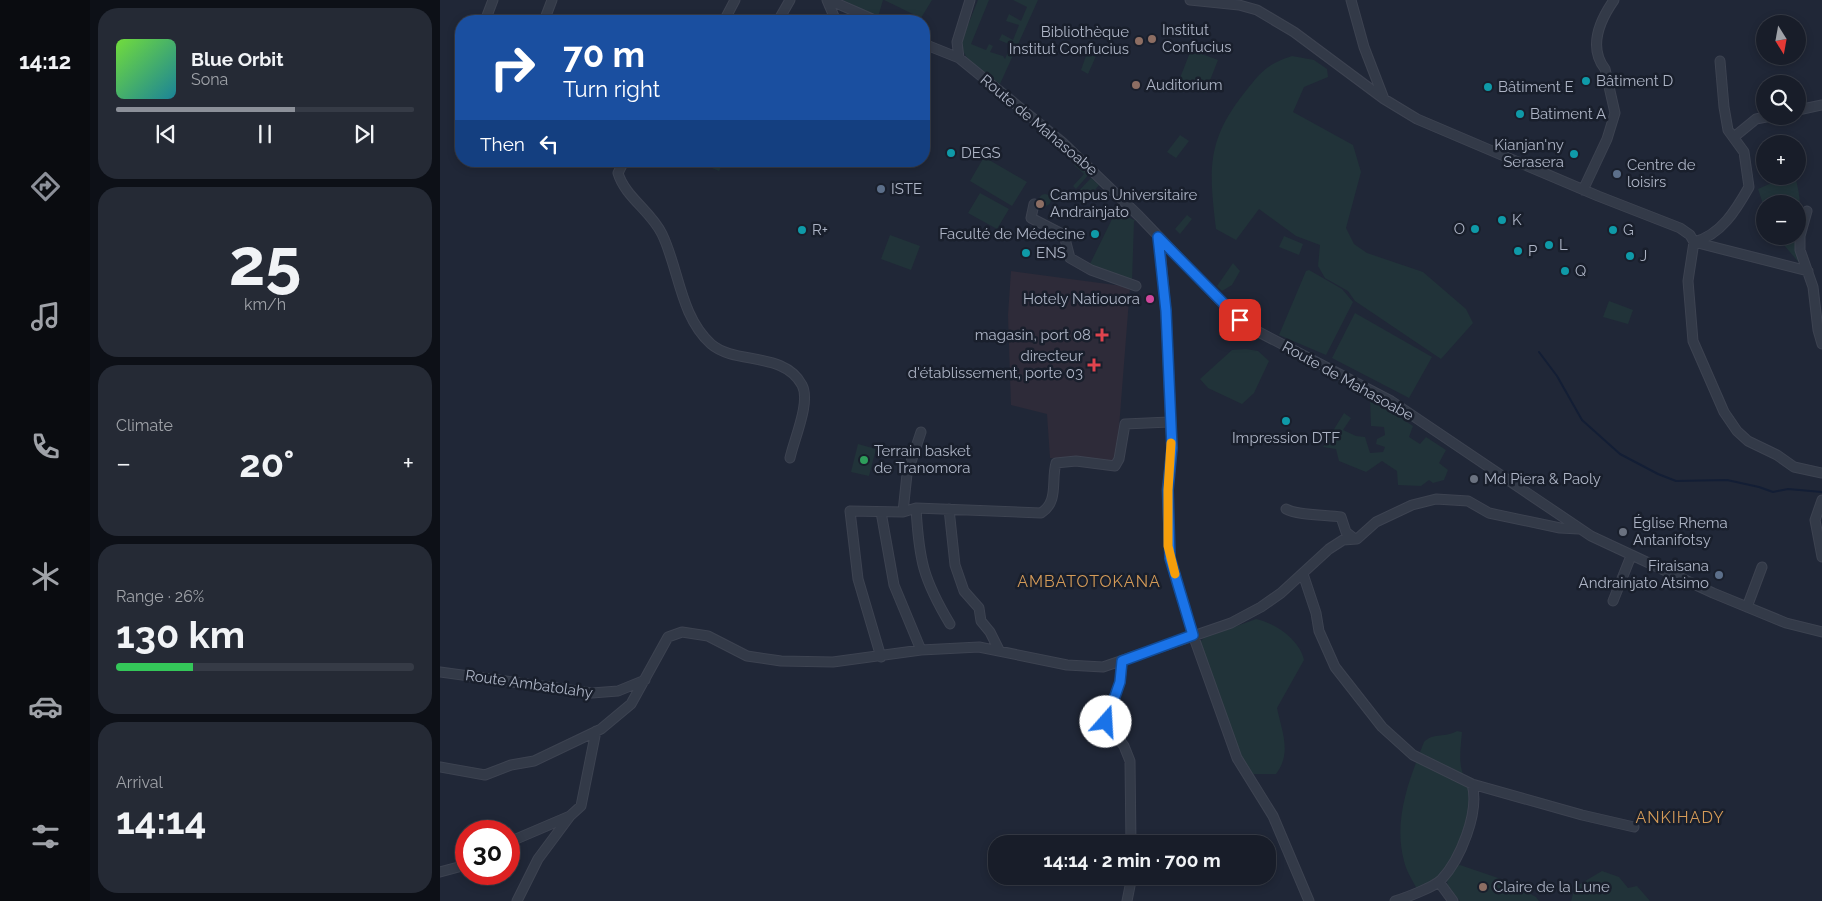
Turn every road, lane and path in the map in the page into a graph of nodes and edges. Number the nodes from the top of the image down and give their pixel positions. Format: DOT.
graph roads {
  1 [pos="493,0"];
  2 [pos="552,0"];
  3 [pos="735,0"];
  4 [pos="790,0"];
  5 [pos="828,0"];
  6 [pos="970,0"];
  7 [pos="1190,0"];
  8 [pos="1350,0"];
  9 [pos="1614,0"];
  10 [pos="487,15"];
  11 [pos="546,15"];
  12 [pos="727,15"];
  13 [pos="781,15"];
  14 [pos="834,15"];
  15 [pos="863,15"];
  16 [pos="930,46"];
  17 [pos="959,58"];
  18 [pos="1720,61"];
  19 [pos="1384,99"];
  20 [pos="1822,105"];
  21 [pos="1806,108"];
  22 [pos="1756,119"];
  23 [pos="1734,137"];
  24 [pos="621,167"];
  25 [pos="1583,190"];
  26 [pos="1034,204"];
  27 [pos="1807,211"];
  28 [pos="1158,237"];
  29 [pos="1694,242"];
  30 [pos="1808,271"];
  31 [pos="1136,286"];
  32 [pos="1822,344"];
  33 [pos="1169,422"];
  34 [pos="922,432"];
  35 [pos="790,458"];
  36 [pos="1822,473"];
  37 [pos="1822,500"];
  38 [pos="916,508"];
  39 [pos="1286,509"];
  40 [pos="949,510"];
  41 [pos="882,512"];
  42 [pos="903,512"];
  43 [pos="1579,528"];
  44 [pos="1357,539"];
  45 [pos="1632,556"];
  46 [pos="1822,557"];
  47 [pos="1762,567"];
  48 [pos="1303,574"];
  49 [pos="1613,601"];
  50 [pos="1747,607"];
  51 [pos="950,624"];
  52 [pos="1822,632"];
  53 [pos="1193,635"];
  54 [pos="922,650"];
  55 [pos="999,650"];
  56 [pos="881,656"];
  57 [pos="1122,661"];
  58 [pos="440,672"];
  59 [pos="645,680"];
  60 [pos="596,731"];
  61 [pos="440,767"];
  62 [pos="1472,784"];
  63 [pos="570,816"];
  64 [pos="1634,827"];
  65 [pos="1131,835"];
  66 [pos="520,837"];
  67 [pos="455,868"];
  68 [pos="440,872"];
  69 [pos="1439,882"];
  70 [pos="1130,885"];
  71 [pos="517,901"];
  72 [pos="1127,901"];
  73 [pos="1310,901"];
  74 [pos="1395,901"];
  75 [pos="1453,901"];
  1 -- 10 [label="street"];
  2 -- 11 [label="street"];
  3 -- 12 [label="street"];
  4 -- 13 [label="street"];
  5 -- 14 [label="street"];
  5 -- 15 [label="street"];
  6 -- 17 [label="street"];
  7 -- 19 [label="street"];
  8 -- 19 [label="street"];
  9 -- 25 [label="street"];
  16 -- 17 [label="street, Route de Mahasoabe"];
  17 -- 28 [label="street, Route de Mahasoabe"];
  18 -- 23 [label="street"];
  19 -- 25 [label="street"];
  20 -- 21 [label="street"];
  22 -- 23 [label="street"];
  23 -- 29 [label="street"];
  24 -- 35 [label="street"];
  25 -- 29 [label="street"];
  26 -- 31 [label="street"];
  27 -- 30 [label="street"];
  28 -- 33 [label="street"];
  28 -- 43 [label="street, Route de Mahasoabe"];
  29 -- 30 [label="street"];
  29 -- 36 [label="street"];
  30 -- 32 [label="street"];
  33 -- 40 [label="street"];
  33 -- 53 [label="street"];
  34 -- 42 [label="street"];
  37 -- 46 [label="street"];
  38 -- 40 [label="street"];
  38 -- 42 [label="street"];
  38 -- 51 [label="street"];
  39 -- 44 [label="street"];
  40 -- 55 [label="street"];
  41 -- 42 [label="street"];
  41 -- 54 [label="street"];
  41 -- 56 [label="street"];
  43 -- 44 [label="street"];
  43 -- 45 [label="street, Route de Mahasoabe"];
  44 -- 48 [label="street"];
  45 -- 49 [label="street"];
  45 -- 50 [label="street, Route de Mahasoabe"];
  47 -- 50 [label="street"];
  48 -- 53 [label="street"];
  48 -- 62 [label="street"];
  50 -- 52 [label="street, Route de Mahasoabe"];
  53 -- 57 [label="street"];
  53 -- 73 [label="street"];
  54 -- 55 [label="street"];
  54 -- 56 [label="street"];
  55 -- 57 [label="street"];
  56 -- 59 [label="street"];
  57 -- 65 [label="street"];
  58 -- 59 [label="street, Route Ambatolahy"];
  59 -- 60 [label="street"];
  60 -- 61 [label="street"];
  60 -- 63 [label="street"];
  62 -- 64 [label="street"];
  62 -- 69 [label="street"];
  63 -- 66 [label="street"];
  63 -- 71 [label="street"];
  67 -- 68 [label="street"];
  69 -- 74 [label="street"];
  69 -- 75 [label="street"];
  70 -- 72 [label="street"];
}
